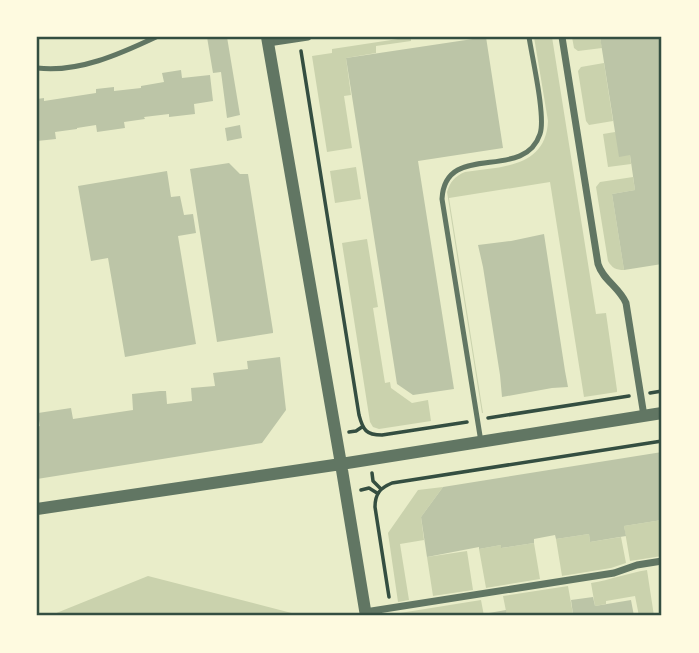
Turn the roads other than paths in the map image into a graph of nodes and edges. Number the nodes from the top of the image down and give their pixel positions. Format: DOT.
graph roads {
  1 [pos="156,37"];
  2 [pos="308,37"];
  3 [pos="529,37"];
  4 [pos="562,37"];
  5 [pos="298,38"];
  6 [pos="268,40"];
  7 [pos="37,68"];
  8 [pos="662,413"];
  9 [pos="644,416"];
  10 [pos="481,442"];
  11 [pos="341,464"];
  12 [pos="37,509"];
  13 [pos="662,561"];
  14 [pos="365,614"];
  1 -- 7 [label="lane"];
  2 -- 5 [label="street"];
  3 -- 10 [label="lane"];
  4 -- 9 [label="street"];
  5 -- 6 [label="street"];
  6 -- 11 [label="street"];
  8 -- 9 [label="street"];
  9 -- 10 [label="street"];
  10 -- 11 [label="street"];
  11 -- 12 [label="street"];
  11 -- 14 [label="street"];
  13 -- 14 [label="street"];
}
